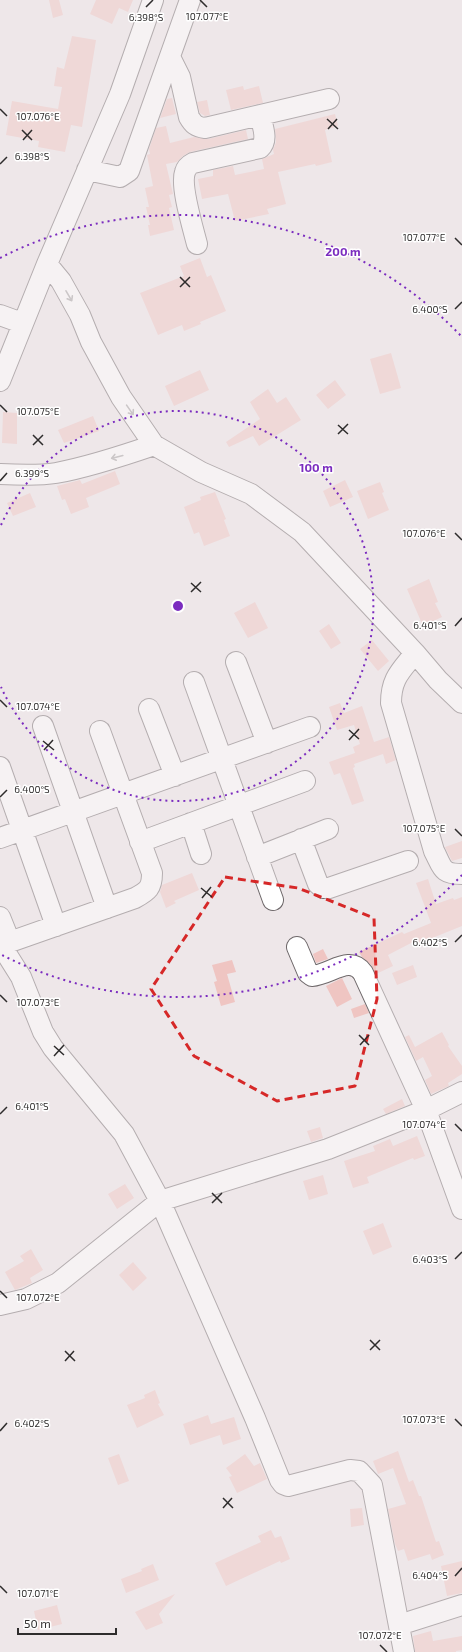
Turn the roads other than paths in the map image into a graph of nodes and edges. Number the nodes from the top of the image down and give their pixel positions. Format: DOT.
graph roads {
  1 [pos="153,0"];
  2 [pos="190,0"];
  3 [pos="170,57"];
  4 [pos="329,99"];
  5 [pos="260,115"];
  6 [pos="88,170"];
  7 [pos="197,244"];
  8 [pos="47,264"];
  9 [pos="0,315"];
  10 [pos="22,323"];
  11 [pos="0,381"];
  12 [pos="154,445"];
  13 [pos="0,474"];
  14 [pos="415,653"];
  15 [pos="236,662"];
  16 [pos="194,682"];
  17 [pos="460,698"];
  18 [pos="150,709"];
  19 [pos="43,726"];
  20 [pos="310,727"];
  21 [pos="100,731"];
  22 [pos="267,742"];
  23 [pos="222,759"];
  24 [pos="0,767"];
  25 [pos="175,776"];
  26 [pos="305,781"];
  27 [pos="123,794"];
  28 [pos="239,806"];
  29 [pos="73,812"];
  30 [pos="191,823"];
  31 [pos="328,829"];
  32 [pos="23,830"];
  33 [pos="0,838"];
  34 [pos="301,839"];
  35 [pos="140,842"];
  36 [pos="201,854"];
  37 [pos="257,856"];
  38 [pos="408,861"];
  39 [pos="462,874"];
  40 [pos="273,900"];
  41 [pos="107,908"];
  42 [pos="0,918"];
  43 [pos="56,926"];
  44 [pos="4,943"];
  45 [pos="297,947"];
  46 [pos="462,1092"];
  47 [pos="426,1110"];
  48 [pos="160,1201"];
  49 [pos="462,1209"];
  50 [pos="0,1305"];
  51 [pos="462,1605"];
  52 [pos="399,1625"];
  53 [pos="404,1652"];
  1 -- 6 [label="street"];
  2 -- 3 [label="street"];
  3 -- 5 [label="street"];
  3 -- 6 [label="street"];
  4 -- 5 [label="street"];
  5 -- 7 [label="street"];
  6 -- 8 [label="street"];
  8 -- 10 [label="street"];
  8 -- 12 [label="street, one-way"];
  9 -- 10 [label="street"];
  10 -- 11 [label="street"];
  12 -- 13 [label="street, one-way"];
  12 -- 14 [label="street"];
  14 -- 17 [label="street"];
  14 -- 39 [label="street"];
  15 -- 22 [label="street"];
  16 -- 23 [label="street"];
  18 -- 25 [label="street"];
  19 -- 29 [label="street"];
  20 -- 22 [label="street"];
  21 -- 27 [label="street"];
  22 -- 23 [label="street"];
  23 -- 25 [label="street"];
  23 -- 28 [label="street"];
  24 -- 32 [label="street"];
  25 -- 27 [label="street"];
  26 -- 28 [label="street"];
  27 -- 29 [label="street"];
  27 -- 35 [label="street"];
  28 -- 30 [label="street"];
  28 -- 37 [label="street"];
  29 -- 32 [label="street"];
  29 -- 41 [label="street"];
  30 -- 35 [label="street"];
  30 -- 36 [label="street"];
  31 -- 34 [label="street"];
  32 -- 33 [label="street"];
  32 -- 43 [label="street"];
  34 -- 37 [label="street"];
  34 -- 38 [label="street"];
  35 -- 41 [label="street"];
  37 -- 40 [label="street"];
  41 -- 43 [label="street"];
  42 -- 44 [label="street"];
  43 -- 44 [label="street"];
  44 -- 48 [label="street"];
  45 -- 47 [label="street"];
  46 -- 47 [label="street"];
  47 -- 48 [label="street"];
  47 -- 49 [label="street"];
  48 -- 50 [label="street"];
  48 -- 52 [label="street"];
  51 -- 52 [label="street"];
  52 -- 53 [label="street"];
}
